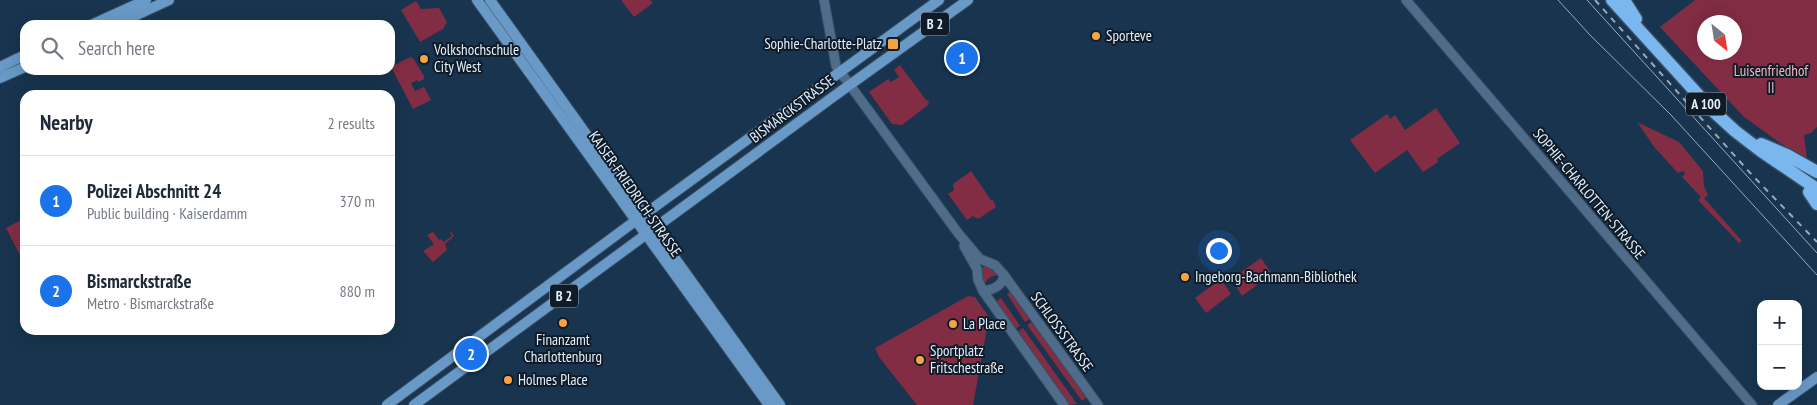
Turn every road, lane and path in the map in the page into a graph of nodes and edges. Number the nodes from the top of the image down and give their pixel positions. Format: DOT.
graph roads {
  1 [pos="146,0"];
  2 [pos="169,0"];
  3 [pos="477,0"];
  4 [pos="490,0"];
  5 [pos="824,0"];
  6 [pos="940,0"];
  7 [pos="968,0"];
  8 [pos="1406,0"];
  9 [pos="1612,0"];
  10 [pos="1619,0"];
  11 [pos="1624,0"];
  12 [pos="1636,19"];
  13 [pos="102,20"];
  14 [pos="126,20"];
  15 [pos="20,57"];
  16 [pos="0,67"];
  17 [pos="20,69"];
  18 [pos="840,72"];
  19 [pos="0,78"];
  20 [pos="850,85"];
  21 [pos="1761,144"];
  22 [pos="1817,172"];
  23 [pos="1814,188"];
  24 [pos="1817,204"];
  25 [pos="640,218"];
  26 [pos="650,233"];
  27 [pos="958,233"];
  28 [pos="985,262"];
  29 [pos="977,269"];
  30 [pos="1004,275"];
  31 [pos="983,291"];
  32 [pos="1817,378"];
  33 [pos="387,405"];
  34 [pos="414,405"];
  35 [pos="769,405"];
  36 [pos="780,405"];
  37 [pos="1064,405"];
  38 [pos="1098,405"];
  39 [pos="1752,405"];
  40 [pos="1778,405"];
  1 -- 13 [label="main road"];
  2 -- 14 [label="main road"];
  3 -- 25 [label="main road, KAISER-FRIEDRICH-STRASSE"];
  4 -- 25 [label="main road, KAISER-FRIEDRICH-STRASSE"];
  5 -- 18 [label="street"];
  6 -- 18 [label="main road, B 2"];
  7 -- 20 [label="main road, B 2"];
  8 -- 39 [label="street, SOPHIE-CHARLOTTEN-STRASSE"];
  9 -- 23 [label="highway, A 100"];
  10 -- 12 [label="highway, A 100"];
  11 -- 12 [label="highway"];
  12 -- 21 [label="highway, A 100"];
  15 -- 16 [label="main road"];
  17 -- 19 [label="main road"];
  18 -- 20 [label="street, SCHLOSSSTRASSE"];
  18 -- 25 [label="main road, BISMARCKSTRASSE / B 2"];
  20 -- 26 [label="main road, BISMARCKSTRASSE / B 2"];
  20 -- 27 [label="street, SCHLOSSSTRASSE"];
  21 -- 22 [label="highway"];
  21 -- 23 [label="highway, A 100"];
  23 -- 24 [label="highway"];
  25 -- 26 [label="main road, KAISER-FRIEDRICH-STRASSE"];
  25 -- 33 [label="main road, BISMARCKSTRASSE / B 2"];
  26 -- 34 [label="main road, BISMARCKSTRASSE / B 2"];
  26 -- 35 [label="main road, KAISER-FRIEDRICH-STRASSE"];
  26 -- 36 [label="main road, KAISER-FRIEDRICH-STRASSE"];
  27 -- 28 [label="street, SCHLOSSSTRASSE"];
  27 -- 29 [label="street, SCHLOSSSTRASSE"];
  28 -- 29 [label="street"];
  28 -- 30 [label="street, SCHLOSSSTRASSE"];
  29 -- 31 [label="street, SCHLOSSSTRASSE"];
  30 -- 31 [label="street"];
  30 -- 38 [label="street, SCHLOSSSTRASSE"];
  31 -- 37 [label="street, SCHLOSSSTRASSE"];
  32 -- 40 [label="main road"];
}
